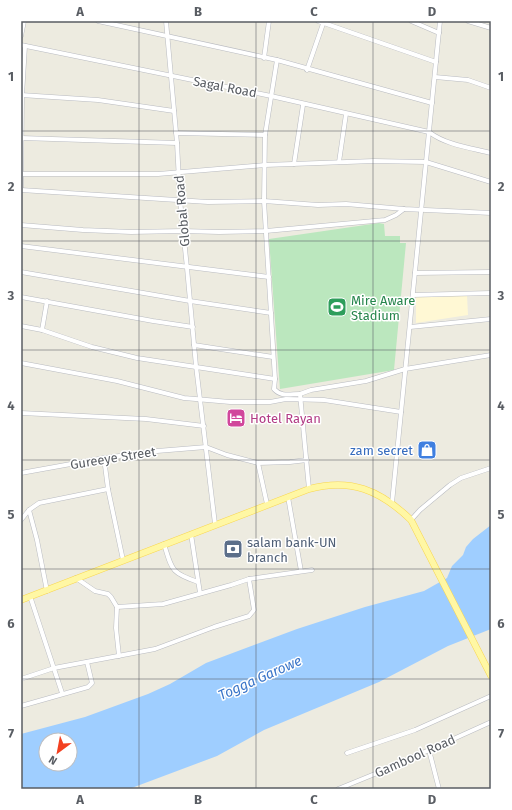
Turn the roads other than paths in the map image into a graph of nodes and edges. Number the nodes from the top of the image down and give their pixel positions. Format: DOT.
graph roads {
  1 [pos="24,21"];
  2 [pos="98,21"];
  3 [pos="166,21"];
  4 [pos="269,21"];
  5 [pos="318,21"];
  6 [pos="411,21"];
  7 [pos="440,21"];
  8 [pos="468,21"];
  9 [pos="324,22"];
  10 [pos="491,28"];
  11 [pos="439,33"];
  12 [pos="167,35"];
  13 [pos="21,36"];
  14 [pos="23,45"];
  15 [pos="264,58"];
  16 [pos="277,60"];
  17 [pos="436,62"];
  18 [pos="23,63"];
  19 [pos="308,70"];
  20 [pos="171,77"];
  21 [pos="435,77"];
  22 [pos="491,88"];
  23 [pos="22,95"];
  24 [pos="271,96"];
  25 [pos="432,103"];
  26 [pos="304,105"];
  27 [pos="174,111"];
  28 [pos="346,114"];
  29 [pos="429,132"];
  30 [pos="176,133"];
  31 [pos="265,135"];
  32 [pos="22,138"];
  33 [pos="177,143"];
  34 [pos="491,153"];
  35 [pos="339,162"];
  36 [pos="426,162"];
  37 [pos="294,164"];
  38 [pos="265,165"];
  39 [pos="179,172"];
  40 [pos="21,174"];
  41 [pos="491,182"];
  42 [pos="21,190"];
  43 [pos="180,200"];
  44 [pos="264,201"];
  45 [pos="404,209"];
  46 [pos="421,210"];
  47 [pos="491,213"];
  48 [pos="21,225"];
  49 [pos="266,230"];
  50 [pos="183,231"];
  51 [pos="21,246"];
  52 [pos="188,268"];
  53 [pos="21,272"];
  54 [pos="491,272"];
  55 [pos="415,273"];
  56 [pos="269,277"];
  57 [pos="491,293"];
  58 [pos="413,295"];
  59 [pos="21,296"];
  60 [pos="190,301"];
  61 [pos="47,302"];
  62 [pos="271,312"];
  63 [pos="491,320"];
  64 [pos="21,326"];
  65 [pos="193,327"];
  66 [pos="410,327"];
  67 [pos="42,330"];
  68 [pos="194,345"];
  69 [pos="491,355"];
  70 [pos="273,357"];
  71 [pos="21,363"];
  72 [pos="196,366"];
  73 [pos="405,369"];
  74 [pos="275,378"];
  75 [pos="300,394"];
  76 [pos="301,399"];
  77 [pos="200,400"];
  78 [pos="401,412"];
  79 [pos="21,413"];
  80 [pos="204,426"];
  81 [pos="206,447"];
  82 [pos="104,458"];
  83 [pos="306,460"];
  84 [pos="258,463"];
  85 [pos="491,468"];
  86 [pos="21,473"];
  87 [pos="108,489"];
  88 [pos="309,489"];
  89 [pos="288,497"];
  90 [pos="392,503"];
  91 [pos="267,504"];
  92 [pos="29,510"];
  93 [pos="21,520"];
  94 [pos="410,520"];
  95 [pos="215,524"];
  96 [pos="191,534"];
  97 [pos="164,544"];
  98 [pos="123,560"];
  99 [pos="312,570"];
  100 [pos="301,571"];
  101 [pos="76,578"];
  102 [pos="249,579"];
  103 [pos="198,582"];
  104 [pos="46,591"];
  105 [pos="200,593"];
  106 [pos="30,596"];
  107 [pos="21,600"];
  108 [pos="117,607"];
  109 [pos="119,656"];
  110 [pos="87,662"];
  111 [pos="54,668"];
  112 [pos="21,674"];
  113 [pos="491,676"];
  114 [pos="26,677"];
  115 [pos="21,679"];
  116 [pos="62,693"];
  117 [pos="491,696"];
  118 [pos="21,706"];
  119 [pos="491,722"];
  120 [pos="429,750"];
  121 [pos="347,753"];
  122 [pos="344,788"];
  123 [pos="338,789"];
  124 [pos="439,789"];
  1 -- 13 [label="street"];
  2 -- 12 [label="street"];
  3 -- 12 [label="street, Global Road"];
  4 -- 15 [label="street"];
  5 -- 9 [label="street"];
  6 -- 11 [label="street"];
  7 -- 11 [label="street"];
  8 -- 10 [label="street"];
  9 -- 17 [label="street"];
  9 -- 19 [label="street"];
  11 -- 17 [label="street"];
  12 -- 15 [label="street"];
  12 -- 20 [label="street, Global Road"];
  14 -- 18 [label="street"];
  14 -- 20 [label="street, Sagal Road"];
  15 -- 16 [label="street"];
  16 -- 19 [label="street"];
  16 -- 24 [label="street"];
  17 -- 21 [label="street"];
  18 -- 23 [label="street"];
  19 -- 25 [label="street"];
  20 -- 24 [label="street, Sagal Road"];
  20 -- 27 [label="street, Global Road"];
  21 -- 22 [label="street"];
  21 -- 25 [label="street"];
  23 -- 27 [label="street"];
  23 -- 32 [label="street"];
  24 -- 26 [label="street, Sagal Road"];
  24 -- 31 [label="street"];
  25 -- 29 [label="street"];
  26 -- 28 [label="street, Sagal Road"];
  26 -- 37 [label="street"];
  27 -- 30 [label="street, Global Road"];
  28 -- 29 [label="street, Sagal Road"];
  28 -- 35 [label="street"];
  29 -- 34 [label="street, Sagal Road"];
  29 -- 36 [label="street"];
  30 -- 31 [label="street"];
  30 -- 33 [label="street, Global Road"];
  31 -- 38 [label="street"];
  32 -- 33 [label="street"];
  32 -- 40 [label="street"];
  33 -- 39 [label="street, Global Road"];
  35 -- 36 [label="street"];
  35 -- 37 [label="street"];
  36 -- 41 [label="street"];
  36 -- 46 [label="street"];
  37 -- 38 [label="street"];
  38 -- 39 [label="street"];
  38 -- 44 [label="street"];
  39 -- 40 [label="street"];
  39 -- 43 [label="street, Global Road"];
  40 -- 42 [label="street"];
  42 -- 43 [label="street"];
  43 -- 44 [label="street"];
  43 -- 50 [label="street, Global Road"];
  44 -- 45 [label="street"];
  44 -- 49 [label="street"];
  45 -- 46 [label="street"];
  45 -- 49 [label="street"];
  46 -- 47 [label="street"];
  46 -- 55 [label="street"];
  48 -- 50 [label="street"];
  49 -- 50 [label="street"];
  49 -- 56 [label="street"];
  50 -- 52 [label="street, Global Road"];
  51 -- 52 [label="street"];
  52 -- 56 [label="street"];
  52 -- 60 [label="street, Global Road"];
  53 -- 60 [label="street"];
  54 -- 55 [label="street"];
  55 -- 58 [label="street"];
  56 -- 62 [label="street"];
  57 -- 58 [label="street"];
  58 -- 66 [label="street"];
  59 -- 61 [label="street"];
  60 -- 62 [label="street"];
  60 -- 65 [label="street, Global Road"];
  61 -- 65 [label="street"];
  61 -- 67 [label="street"];
  62 -- 70 [label="street"];
  63 -- 66 [label="street"];
  64 -- 67 [label="street"];
  65 -- 68 [label="street, Global Road"];
  66 -- 73 [label="street"];
  67 -- 72 [label="street"];
  68 -- 70 [label="street"];
  68 -- 72 [label="street, Global Road"];
  69 -- 73 [label="street"];
  70 -- 74 [label="street"];
  71 -- 77 [label="street"];
  72 -- 74 [label="street"];
  72 -- 77 [label="street, Global Road"];
  73 -- 75 [label="street"];
  73 -- 78 [label="street"];
  74 -- 75 [label="street"];
  75 -- 76 [label="street"];
  76 -- 77 [label="street"];
  76 -- 78 [label="street"];
  76 -- 83 [label="street"];
  77 -- 80 [label="street, Global Road"];
  78 -- 90 [label="street"];
  79 -- 80 [label="street"];
  80 -- 81 [label="street, Global Road"];
  81 -- 82 [label="street, Gureeye Street"];
  81 -- 84 [label="street"];
  81 -- 95 [label="street, Global Road"];
  82 -- 86 [label="street, Gureeye Street"];
  82 -- 87 [label="street"];
  83 -- 84 [label="street"];
  83 -- 88 [label="street"];
  84 -- 91 [label="street"];
  85 -- 94 [label="street"];
  87 -- 92 [label="street"];
  87 -- 98 [label="street"];
  88 -- 89 [label="main road"];
  88 -- 90 [label="main road"];
  89 -- 91 [label="main road"];
  89 -- 100 [label="street"];
  90 -- 94 [label="main road"];
  91 -- 95 [label="main road"];
  92 -- 93 [label="street"];
  92 -- 104 [label="street"];
  94 -- 113 [label="main road"];
  95 -- 96 [label="main road"];
  96 -- 97 [label="main road"];
  96 -- 103 [label="street"];
  97 -- 98 [label="main road"];
  97 -- 103 [label="street"];
  98 -- 101 [label="main road"];
  99 -- 100 [label="street"];
  100 -- 102 [label="street"];
  101 -- 104 [label="main road"];
  101 -- 108 [label="street"];
  102 -- 105 [label="street"];
  102 -- 109 [label="street"];
  103 -- 105 [label="street"];
  104 -- 106 [label="main road"];
  105 -- 108 [label="street"];
  106 -- 107 [label="main road"];
  106 -- 111 [label="street"];
  108 -- 109 [label="street"];
  109 -- 110 [label="street"];
  110 -- 111 [label="street"];
  110 -- 116 [label="street"];
  111 -- 114 [label="street"];
  111 -- 116 [label="street"];
  112 -- 114 [label="street"];
  114 -- 115 [label="street"];
  116 -- 118 [label="street"];
  117 -- 121 [label="street"];
  119 -- 120 [label="street, Gambool Road"];
  120 -- 122 [label="street, Gambool Road"];
  120 -- 124 [label="street"];
  122 -- 123 [label="street, Gambool Road"];
}
